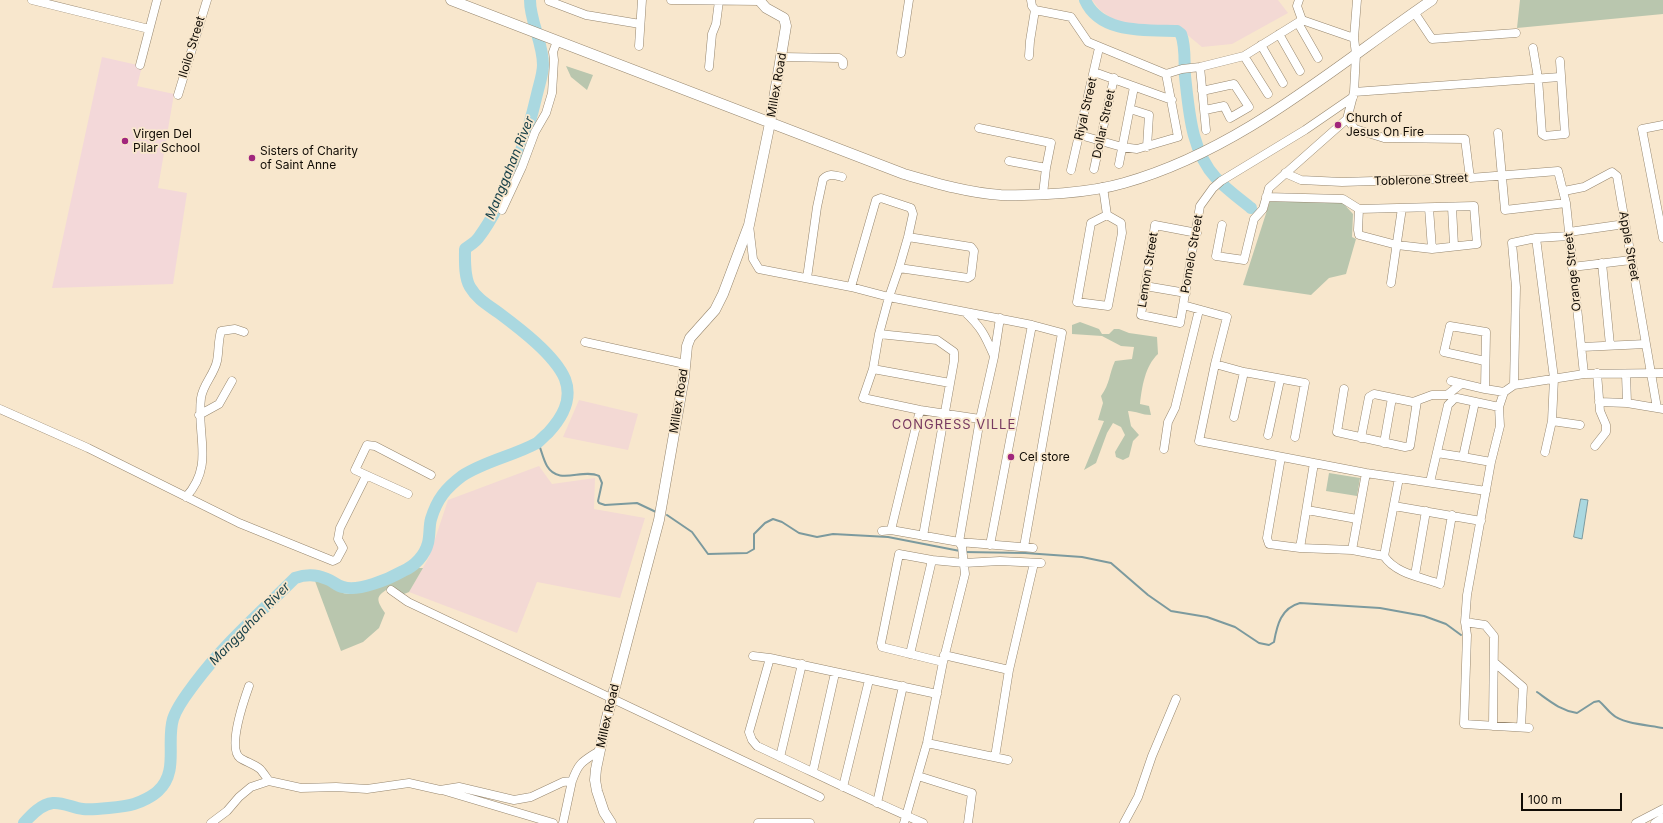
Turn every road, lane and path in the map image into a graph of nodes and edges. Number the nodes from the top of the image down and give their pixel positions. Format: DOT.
graph roads {
  1 [pos="32,0"];
  2 [pos="157,0"];
  3 [pos="207,0"];
  4 [pos="451,0"];
  5 [pos="642,0"];
  6 [pos="671,0"];
  7 [pos="909,0"];
  8 [pos="1031,0"];
  9 [pos="1299,0"];
  10 [pos="1357,0"];
  11 [pos="1432,0"];
  12 [pos="549,1"];
  13 [pos="719,1"];
  14 [pos="759,1"];
  15 [pos="1035,10"];
  16 [pos="1414,12"];
  17 [pos="1300,21"];
  18 [pos="640,24"];
  19 [pos="149,29"];
  20 [pos="1516,33"];
  21 [pos="1279,34"];
  22 [pos="1354,38"];
  23 [pos="556,41"];
  24 [pos="1261,45"];
  25 [pos="639,46"];
  26 [pos="1099,48"];
  27 [pos="1533,48"];
  28 [pos="901,53"];
  29 [pos="1356,54"];
  30 [pos="782,56"];
  31 [pos="1029,56"];
  32 [pos="1244,56"];
  33 [pos="1318,58"];
  34 [pos="1560,61"];
  35 [pos="140,65"];
  36 [pos="844,65"];
  37 [pos="709,67"];
  38 [pos="1200,67"];
  39 [pos="1300,71"];
  40 [pos="1094,72"];
  41 [pos="1166,74"];
  42 [pos="1560,77"];
  43 [pos="1114,78"];
  44 [pos="1538,78"];
  45 [pos="1283,84"];
  46 [pos="1134,87"];
  47 [pos="1202,91"];
  48 [pos="1268,94"];
  49 [pos="1354,94"];
  50 [pos="178,95"];
  51 [pos="1172,100"];
  52 [pos="1130,109"];
  53 [pos="1205,110"];
  54 [pos="1347,119"];
  55 [pos="770,123"];
  56 [pos="1663,125"];
  57 [pos="979,128"];
  58 [pos="1206,130"];
  59 [pos="1498,133"];
  60 [pos="1080,135"];
  61 [pos="1100,140"];
  62 [pos="1122,147"];
  63 [pos="1147,147"];
  64 [pos="1009,162"];
  65 [pos="1119,164"];
  66 [pos="1046,168"];
  67 [pos="1094,169"];
  68 [pos="1071,170"];
  69 [pos="1558,171"];
  70 [pos="1285,173"];
  71 [pos="1502,175"];
  72 [pos="842,177"];
  73 [pos="1470,178"];
  74 [pos="1103,187"];
  75 [pos="1564,191"];
  76 [pos="1043,194"];
  77 [pos="1266,197"];
  78 [pos="1566,203"];
  79 [pos="1452,207"];
  80 [pos="1402,208"];
  81 [pos="1429,208"];
  82 [pos="1359,209"];
  83 [pos="502,210"];
  84 [pos="1108,215"];
  85 [pos="1625,224"];
  86 [pos="749,225"];
  87 [pos="1222,225"];
  88 [pos="1197,233"];
  89 [pos="1569,234"];
  90 [pos="908,237"];
  91 [pos="1536,238"];
  92 [pos="1663,238"];
  93 [pos="1397,245"];
  94 [pos="1454,246"];
  95 [pos="1432,249"];
  96 [pos="1631,260"];
  97 [pos="1602,263"];
  98 [pos="1572,267"];
  99 [pos="900,268"];
  100 [pos="807,278"];
  101 [pos="1391,283"];
  102 [pos="1145,286"];
  103 [pos="851,288"];
  104 [pos="1186,293"];
  105 [pos="889,297"];
  106 [pos="1184,305"];
  107 [pos="1199,310"];
  108 [pos="965,312"];
  109 [pos="1000,318"];
  110 [pos="1180,323"];
  111 [pos="1032,325"];
  112 [pos="244,332"];
  113 [pos="879,334"];
  114 [pos="585,342"];
  115 [pos="1646,344"];
  116 [pos="1610,345"];
  117 [pos="1582,347"];
  118 [pos="994,357"];
  119 [pos="1485,361"];
  120 [pos="685,364"];
  121 [pos="1215,364"];
  122 [pos="873,369"];
  123 [pos="1244,372"];
  124 [pos="1663,372"];
  125 [pos="1597,373"];
  126 [pos="1584,374"];
  127 [pos="1626,374"];
  128 [pos="1651,374"];
  129 [pos="1554,378"];
  130 [pos="1280,380"];
  131 [pos="232,381"];
  132 [pos="1451,381"];
  133 [pos="950,383"];
  134 [pos="1461,384"];
  135 [pos="1514,385"];
  136 [pos="1485,389"];
  137 [pos="1344,390"];
  138 [pos="1504,392"];
  139 [pos="1392,398"];
  140 [pos="1416,401"];
  141 [pos="1475,402"];
  142 [pos="1599,402"];
  143 [pos="1626,403"];
  144 [pos="1499,407"];
  145 [pos="0,409"];
  146 [pos="1660,409"];
  147 [pos="920,410"];
  148 [pos="945,414"];
  149 [pos="199,415"];
  150 [pos="1234,417"];
  151 [pos="980,419"];
  152 [pos="1552,421"];
  153 [pos="1580,425"];
  154 [pos="1268,435"];
  155 [pos="1295,437"];
  156 [pos="1361,438"];
  157 [pos="1384,443"];
  158 [pos="1595,446"];
  159 [pos="1164,449"];
  160 [pos="1545,452"];
  161 [pos="1436,453"];
  162 [pos="1281,457"];
  163 [pos="1463,457"];
  164 [pos="1491,462"];
  165 [pos="1314,463"];
  166 [pos="1366,473"];
  167 [pos="431,475"];
  168 [pos="366,476"];
  169 [pos="1399,478"];
  170 [pos="1430,482"];
  171 [pos="1486,491"];
  172 [pos="408,494"];
  173 [pos="186,497"];
  174 [pos="1394,506"];
  175 [pos="1307,510"];
  176 [pos="1426,511"];
  177 [pos="1452,515"];
  178 [pos="1357,520"];
  179 [pos="1481,521"];
  180 [pos="923,536"];
  181 [pos="960,544"];
  182 [pos="990,545"];
  183 [pos="1024,547"];
  184 [pos="1033,548"];
  185 [pos="1300,548"];
  186 [pos="1352,550"];
  187 [pos="1384,556"];
  188 [pos="932,560"];
  189 [pos="964,560"];
  190 [pos="1415,575"];
  191 [pos="391,590"];
  192 [pos="1465,622"];
  193 [pos="910,654"];
  194 [pos="753,656"];
  195 [pos="770,658"];
  196 [pos="943,658"];
  197 [pos="1495,663"];
  198 [pos="802,664"];
  199 [pos="1009,670"];
  200 [pos="835,673"];
  201 [pos="869,680"];
  202 [pos="249,686"];
  203 [pos="903,686"];
  204 [pos="937,694"];
  205 [pos="612,697"];
  206 [pos="1176,699"];
  207 [pos="1493,726"];
  208 [pos="927,743"];
  209 [pos="600,751"];
  210 [pos="780,757"];
  211 [pos="995,757"];
  212 [pos="1008,760"];
  213 [pos="814,771"];
  214 [pos="918,776"];
  215 [pos="269,781"];
  216 [pos="572,781"];
  217 [pos="843,787"];
  218 [pos="440,790"];
  219 [pos="820,797"];
  220 [pos="877,803"];
  221 [pos="1663,809"];
  222 [pos="1663,818"];
  223 [pos="906,820"];
  224 [pos="211,823"];
  225 [pos="553,823"];
  226 [pos="563,823"];
  227 [pos="611,823"];
  228 [pos="758,823"];
  229 [pos="810,823"];
  230 [pos="923,823"];
  231 [pos="968,823"];
  232 [pos="1124,823"];
  233 [pos="1636,823"];
  234 [pos="1655,823"];
  1 -- 19 [label="street"];
  2 -- 19 [label="street"];
  3 -- 50 [label="street, Iloilo Street"];
  4 -- 23 [label="street"];
  5 -- 18 [label="street"];
  6 -- 13 [label="street"];
  7 -- 28 [label="street"];
  8 -- 15 [label="street"];
  9 -- 17 [label="street"];
  10 -- 22 [label="street"];
  11 -- 16 [label="street"];
  12 -- 18 [label="street"];
  13 -- 14 [label="street"];
  13 -- 37 [label="street"];
  14 -- 30 [label="street, Millex Road"];
  15 -- 26 [label="street"];
  15 -- 31 [label="street"];
  16 -- 20 [label="street"];
  16 -- 29 [label="street"];
  17 -- 21 [label="street"];
  17 -- 22 [label="street"];
  17 -- 33 [label="street"];
  18 -- 25 [label="street"];
  19 -- 35 [label="street"];
  21 -- 24 [label="street"];
  21 -- 39 [label="street"];
  22 -- 29 [label="street"];
  23 -- 55 [label="street"];
  23 -- 83 [label="street"];
  24 -- 32 [label="street"];
  24 -- 45 [label="street"];
  26 -- 40 [label="street, Riyal Street"];
  26 -- 41 [label="street"];
  27 -- 44 [label="street"];
  29 -- 49 [label="street"];
  29 -- 74 [label="street"];
  30 -- 36 [label="street"];
  30 -- 55 [label="street, Millex Road"];
  32 -- 38 [label="street"];
  32 -- 48 [label="street"];
  34 -- 42 [label="street"];
  38 -- 41 [label="street"];
  38 -- 47 [label="street"];
  40 -- 43 [label="street"];
  40 -- 60 [label="street, Riyal Street"];
  41 -- 51 [label="street"];
  42 -- 44 [label="street"];
  42 -- 44 [label="street"];
  43 -- 46 [label="street"];
  43 -- 61 [label="street, Dollar Street"];
  44 -- 49 [label="street"];
  46 -- 51 [label="street"];
  46 -- 52 [label="street"];
  47 -- 53 [label="street"];
  47 -- 53 [label="street"];
  49 -- 54 [label="street"];
  49 -- 88 [label="street, Pomelo Street"];
  51 -- 63 [label="street"];
  52 -- 62 [label="street"];
  52 -- 63 [label="street"];
  53 -- 58 [label="street"];
  54 -- 70 [label="street"];
  54 -- 73 [label="street"];
  55 -- 76 [label="street"];
  55 -- 86 [label="street, Millex Road"];
  56 -- 92 [label="street"];
  57 -- 66 [label="street"];
  59 -- 71 [label="street"];
  60 -- 61 [label="street"];
  60 -- 68 [label="street, Riyal Street"];
  61 -- 62 [label="street"];
  61 -- 67 [label="street, Dollar Street"];
  62 -- 63 [label="street"];
  62 -- 65 [label="street"];
  64 -- 66 [label="street"];
  66 -- 76 [label="street"];
  69 -- 71 [label="street, Toblerone Street"];
  69 -- 75 [label="street, Orange Street"];
  70 -- 73 [label="street, Toblerone Street"];
  70 -- 77 [label="street"];
  71 -- 73 [label="street, Toblerone Street"];
  71 -- 78 [label="street"];
  72 -- 100 [label="street"];
  74 -- 76 [label="street"];
  74 -- 84 [label="street"];
  75 -- 78 [label="street, Orange Street"];
  75 -- 85 [label="street, Apple Street"];
  77 -- 82 [label="street"];
  77 -- 87 [label="street"];
  78 -- 89 [label="street, Orange Street"];
  79 -- 81 [label="street"];
  79 -- 94 [label="street"];
  79 -- 94 [label="street"];
  80 -- 81 [label="street"];
  80 -- 82 [label="street"];
  80 -- 93 [label="street"];
  81 -- 95 [label="street"];
  82 -- 93 [label="street"];
  84 -- 84 [label="street"];
  85 -- 89 [label="street"];
  85 -- 96 [label="street, Apple Street"];
  86 -- 100 [label="street"];
  86 -- 120 [label="street, Millex Road"];
  88 -- 102 [label="street, Lemon Street"];
  88 -- 104 [label="street, Pomelo Street"];
  89 -- 91 [label="street"];
  89 -- 98 [label="street, Orange Street"];
  90 -- 99 [label="street"];
  90 -- 99 [label="street"];
  90 -- 103 [label="street"];
  91 -- 129 [label="street"];
  91 -- 135 [label="street"];
  93 -- 95 [label="street"];
  93 -- 101 [label="street"];
  94 -- 95 [label="street"];
  96 -- 97 [label="street"];
  96 -- 115 [label="street, Apple Street"];
  97 -- 98 [label="street"];
  97 -- 116 [label="street"];
  98 -- 117 [label="street, Orange Street"];
  99 -- 105 [label="street"];
  100 -- 103 [label="street"];
  102 -- 104 [label="street"];
  102 -- 110 [label="street, Lemon Street"];
  103 -- 105 [label="street"];
  104 -- 106 [label="street, Pomelo Street"];
  105 -- 108 [label="street"];
  105 -- 113 [label="street"];
  106 -- 107 [label="street"];
  106 -- 110 [label="street, Pomelo Street"];
  107 -- 121 [label="street"];
  107 -- 159 [label="street"];
  108 -- 109 [label="street"];
  108 -- 118 [label="street"];
  109 -- 111 [label="street"];
  109 -- 118 [label="street"];
  111 -- 182 [label="street"];
  111 -- 183 [label="street"];
  112 -- 149 [label="street"];
  113 -- 122 [label="street"];
  113 -- 133 [label="street"];
  114 -- 120 [label="street"];
  115 -- 116 [label="street"];
  115 -- 128 [label="street, Apple Street"];
  116 -- 117 [label="street"];
  117 -- 126 [label="street, Orange Street"];
  118 -- 151 [label="street"];
  119 -- 119 [label="street"];
  119 -- 136 [label="street"];
  120 -- 205 [label="street, Millex Road"];
  121 -- 123 [label="street"];
  121 -- 162 [label="street"];
  122 -- 133 [label="street"];
  122 -- 147 [label="street"];
  123 -- 130 [label="street"];
  123 -- 150 [label="street"];
  124 -- 128 [label="street"];
  125 -- 126 [label="street"];
  125 -- 127 [label="street"];
  125 -- 142 [label="street"];
  126 -- 129 [label="street"];
  127 -- 128 [label="street"];
  127 -- 143 [label="street"];
  128 -- 146 [label="street, Apple Street"];
  129 -- 135 [label="street"];
  129 -- 152 [label="street"];
  130 -- 154 [label="street"];
  130 -- 155 [label="street"];
  131 -- 149 [label="street"];
  132 -- 134 [label="street"];
  133 -- 148 [label="street"];
  134 -- 136 [label="street"];
  134 -- 140 [label="street"];
  135 -- 138 [label="street"];
  136 -- 138 [label="street"];
  137 -- 156 [label="street"];
  138 -- 144 [label="street"];
  139 -- 140 [label="street"];
  139 -- 156 [label="street"];
  139 -- 157 [label="street"];
  140 -- 157 [label="street"];
  141 -- 144 [label="street"];
  141 -- 161 [label="street"];
  141 -- 163 [label="street"];
  142 -- 143 [label="street"];
  142 -- 158 [label="street"];
  143 -- 146 [label="street"];
  144 -- 164 [label="street"];
  145 -- 173 [label="street"];
  147 -- 148 [label="street"];
  147 -- 180 [label="street"];
  148 -- 151 [label="street"];
  148 -- 180 [label="street"];
  149 -- 173 [label="street"];
  151 -- 181 [label="street"];
  152 -- 153 [label="street"];
  152 -- 160 [label="street"];
  156 -- 157 [label="street"];
  161 -- 163 [label="street"];
  161 -- 170 [label="street"];
  162 -- 165 [label="street"];
  162 -- 185 [label="street"];
  163 -- 164 [label="street"];
  164 -- 171 [label="street"];
  165 -- 166 [label="street"];
  165 -- 175 [label="street"];
  166 -- 169 [label="street"];
  166 -- 178 [label="street"];
  167 -- 168 [label="street"];
  168 -- 172 [label="street"];
  168 -- 173 [label="street"];
  169 -- 170 [label="street"];
  169 -- 174 [label="street"];
  170 -- 171 [label="street"];
  171 -- 179 [label="street"];
  174 -- 176 [label="street"];
  174 -- 187 [label="street"];
  175 -- 178 [label="street"];
  175 -- 185 [label="street"];
  176 -- 177 [label="street"];
  176 -- 190 [label="street"];
  177 -- 179 [label="street"];
  177 -- 190 [label="street"];
  178 -- 186 [label="street"];
  179 -- 192 [label="street"];
  180 -- 181 [label="street"];
  181 -- 182 [label="street"];
  181 -- 189 [label="street"];
  182 -- 183 [label="street"];
  183 -- 184 [label="street"];
  185 -- 186 [label="street"];
  186 -- 187 [label="street"];
  187 -- 190 [label="street"];
  188 -- 189 [label="street"];
  188 -- 193 [label="street"];
  188 -- 193 [label="street"];
  189 -- 196 [label="street"];
  189 -- 199 [label="street"];
  191 -- 205 [label="street"];
  192 -- 197 [label="street"];
  192 -- 207 [label="street"];
  193 -- 196 [label="street"];
  194 -- 195 [label="street"];
  195 -- 198 [label="street"];
  195 -- 210 [label="street"];
  196 -- 199 [label="street"];
  196 -- 204 [label="street"];
  197 -- 207 [label="street"];
  197 -- 207 [label="street"];
  198 -- 200 [label="street"];
  198 -- 210 [label="street"];
  199 -- 211 [label="street"];
  200 -- 201 [label="street"];
  200 -- 213 [label="street"];
  201 -- 203 [label="street"];
  201 -- 217 [label="street"];
  202 -- 215 [label="street"];
  203 -- 204 [label="street"];
  203 -- 220 [label="street"];
  204 -- 208 [label="street"];
  205 -- 209 [label="street, Millex Road"];
  205 -- 219 [label="street"];
  206 -- 232 [label="street"];
  208 -- 211 [label="street"];
  208 -- 214 [label="street"];
  209 -- 216 [label="street"];
  209 -- 227 [label="street, Millex Road"];
  210 -- 213 [label="street"];
  211 -- 212 [label="street"];
  213 -- 217 [label="street"];
  214 -- 223 [label="street"];
  214 -- 231 [label="street"];
  215 -- 218 [label="street"];
  215 -- 224 [label="street"];
  216 -- 218 [label="street"];
  216 -- 226 [label="street"];
  217 -- 220 [label="street"];
  218 -- 225 [label="street"];
  220 -- 223 [label="street"];
  221 -- 233 [label="street"];
  222 -- 234 [label="street"];
  223 -- 230 [label="street"];
  228 -- 229 [label="street"];
}
